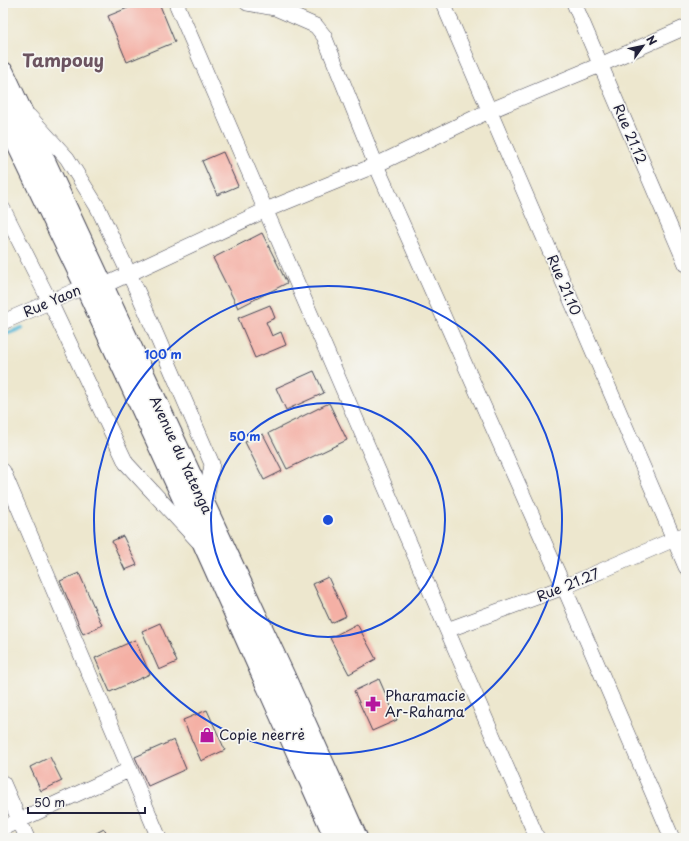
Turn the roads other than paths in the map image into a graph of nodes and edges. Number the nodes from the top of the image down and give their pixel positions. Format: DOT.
graph roads {
  1 [pos="176,3"];
  2 [pos="248,3"];
  3 [pos="443,3"];
  4 [pos="574,3"];
  5 [pos="275,5"];
  6 [pos="686,27"];
  7 [pos="600,65"];
  8 [pos="3,73"];
  9 [pos="10,108"];
  10 [pos="489,111"];
  11 [pos="376,165"];
  12 [pos="3,209"];
  13 [pos="266,210"];
  14 [pos="686,264"];
  15 [pos="130,274"];
  16 [pos="94,286"];
  17 [pos="50,302"];
  18 [pos="3,322"];
  19 [pos="3,470"];
  20 [pos="205,506"];
  21 [pos="680,537"];
  22 [pos="207,550"];
  23 [pos="686,567"];
  24 [pos="564,587"];
  25 [pos="447,630"];
  26 [pos="129,770"];
  27 [pos="3,783"];
  28 [pos="19,821"];
  29 [pos="3,828"];
  30 [pos="26,838"];
  31 [pos="159,838"];
  32 [pos="336,838"];
  33 [pos="356,838"];
  34 [pos="537,838"];
  35 [pos="672,838"];
  1 -- 13 [label="street"];
  2 -- 5 [label="street"];
  3 -- 10 [label="street, Rue 21.10"];
  4 -- 7 [label="street, Rue 21.12"];
  5 -- 11 [label="street"];
  6 -- 7 [label="street, Rue Yaon"];
  7 -- 10 [label="street, Rue Yaon"];
  7 -- 14 [label="street, Rue 21.12"];
  8 -- 9 [label="main road, Avenue du Yatenga"];
  9 -- 15 [label="street"];
  9 -- 16 [label="main road, Avenue du Yatenga"];
  10 -- 11 [label="street, Rue Yaon"];
  10 -- 21 [label="street, Rue 21.10"];
  11 -- 13 [label="street, Rue Yaon"];
  11 -- 24 [label="street"];
  12 -- 17 [label="street"];
  13 -- 15 [label="street, Rue Yaon"];
  13 -- 25 [label="street"];
  15 -- 16 [label="street, Rue Yaon"];
  15 -- 20 [label="street"];
  16 -- 17 [label="street, Rue Yaon"];
  16 -- 20 [label="main road, Avenue du Yatenga"];
  16 -- 22 [label="main road, Avenue du Yatenga"];
  17 -- 18 [label="street, Rue Yaon"];
  17 -- 22 [label="street"];
  19 -- 26 [label="street"];
  20 -- 33 [label="main road, Avenue du Yatenga"];
  21 -- 23 [label="street, Rue 21.10"];
  21 -- 24 [label="street, Rue 21.27"];
  22 -- 32 [label="main road, Avenue du Yatenga"];
  24 -- 25 [label="street, Rue 21.27"];
  24 -- 35 [label="street"];
  25 -- 34 [label="street"];
  26 -- 28 [label="street"];
  26 -- 31 [label="street"];
  27 -- 28 [label="street"];
  28 -- 29 [label="street"];
  28 -- 30 [label="street"];
}
